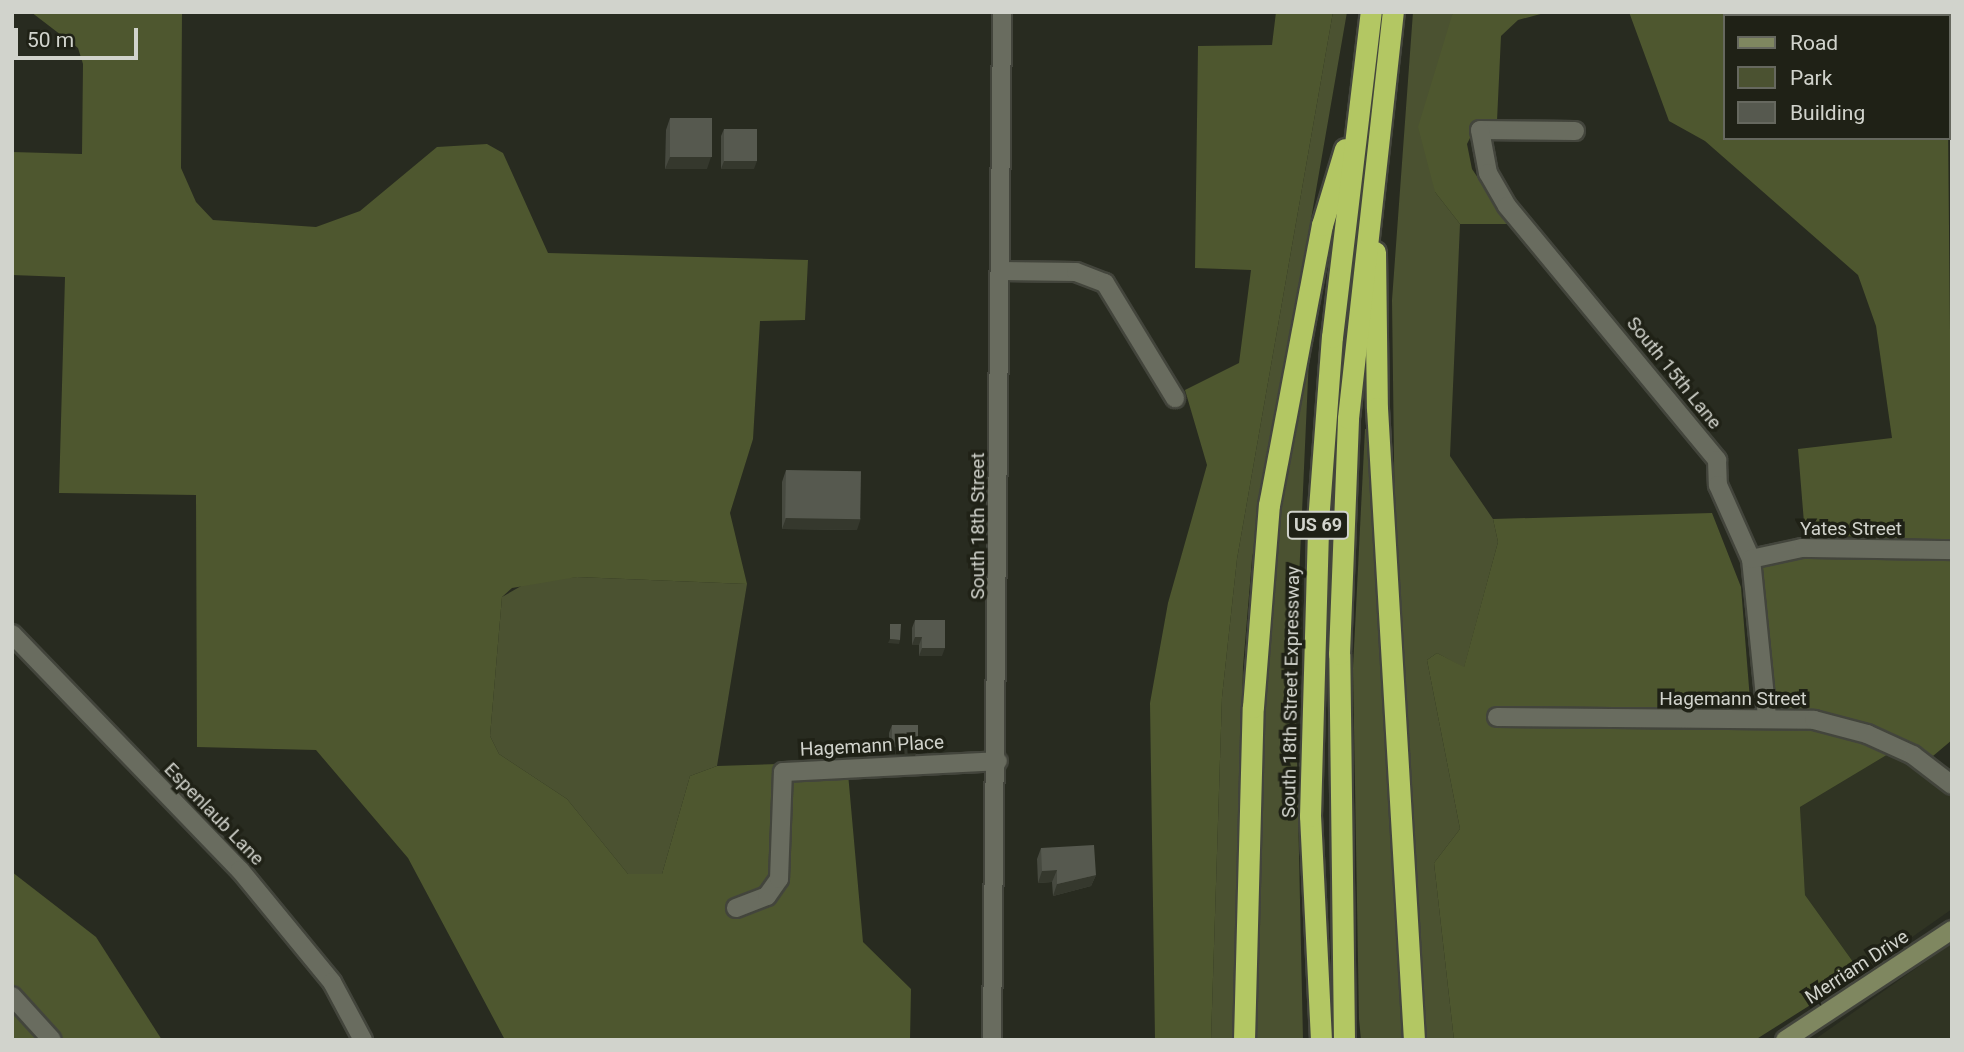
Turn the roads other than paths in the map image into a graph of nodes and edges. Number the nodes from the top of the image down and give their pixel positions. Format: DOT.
graph roads {
  1 [pos="1002,12"];
  2 [pos="1371,12"];
  3 [pos="1393,12"];
  4 [pos="1362,89"];
  5 [pos="1575,131"];
  6 [pos="1371,209"];
  7 [pos="1001,271"];
  8 [pos="1175,398"];
  9 [pos="1952,550"];
  10 [pos="1751,559"];
  11 [pos="12,634"];
  12 [pos="1497,717"];
  13 [pos="1767,717"];
  14 [pos="998,761"];
  15 [pos="1952,785"];
  16 [pos="736,908"];
  17 [pos="1952,930"];
  18 [pos="12,996"];
  19 [pos="52,1040"];
  20 [pos="363,1040"];
  21 [pos="992,1040"];
  22 [pos="1244,1040"];
  23 [pos="1321,1040"];
  24 [pos="1344,1040"];
  25 [pos="1414,1040"];
  26 [pos="1785,1040"];
  1 -- 7 [label="street, South 18th Street"];
  2 -- 4 [label="highway, South 18th Street Expressway / US 69"];
  3 -- 6 [label="highway, US 69"];
  4 -- 22 [label="highway"];
  4 -- 23 [label="highway, South 18th Street Expressway / US 69"];
  5 -- 10 [label="street, South 15th Lane"];
  6 -- 24 [label="highway, US 69"];
  6 -- 25 [label="highway"];
  7 -- 8 [label="street"];
  7 -- 14 [label="street, South 18th Street"];
  9 -- 10 [label="street, Yates Street"];
  10 -- 13 [label="street, South 15th Lane"];
  11 -- 20 [label="street, Espenlaub Lane"];
  12 -- 13 [label="street, Hagemann Street"];
  13 -- 15 [label="street, Hagemann Street"];
  14 -- 16 [label="street, Hagemann Place"];
  14 -- 21 [label="street, South 18th Street"];
  17 -- 26 [label="main road, Merriam Drive"];
  18 -- 19 [label="street"];
}
